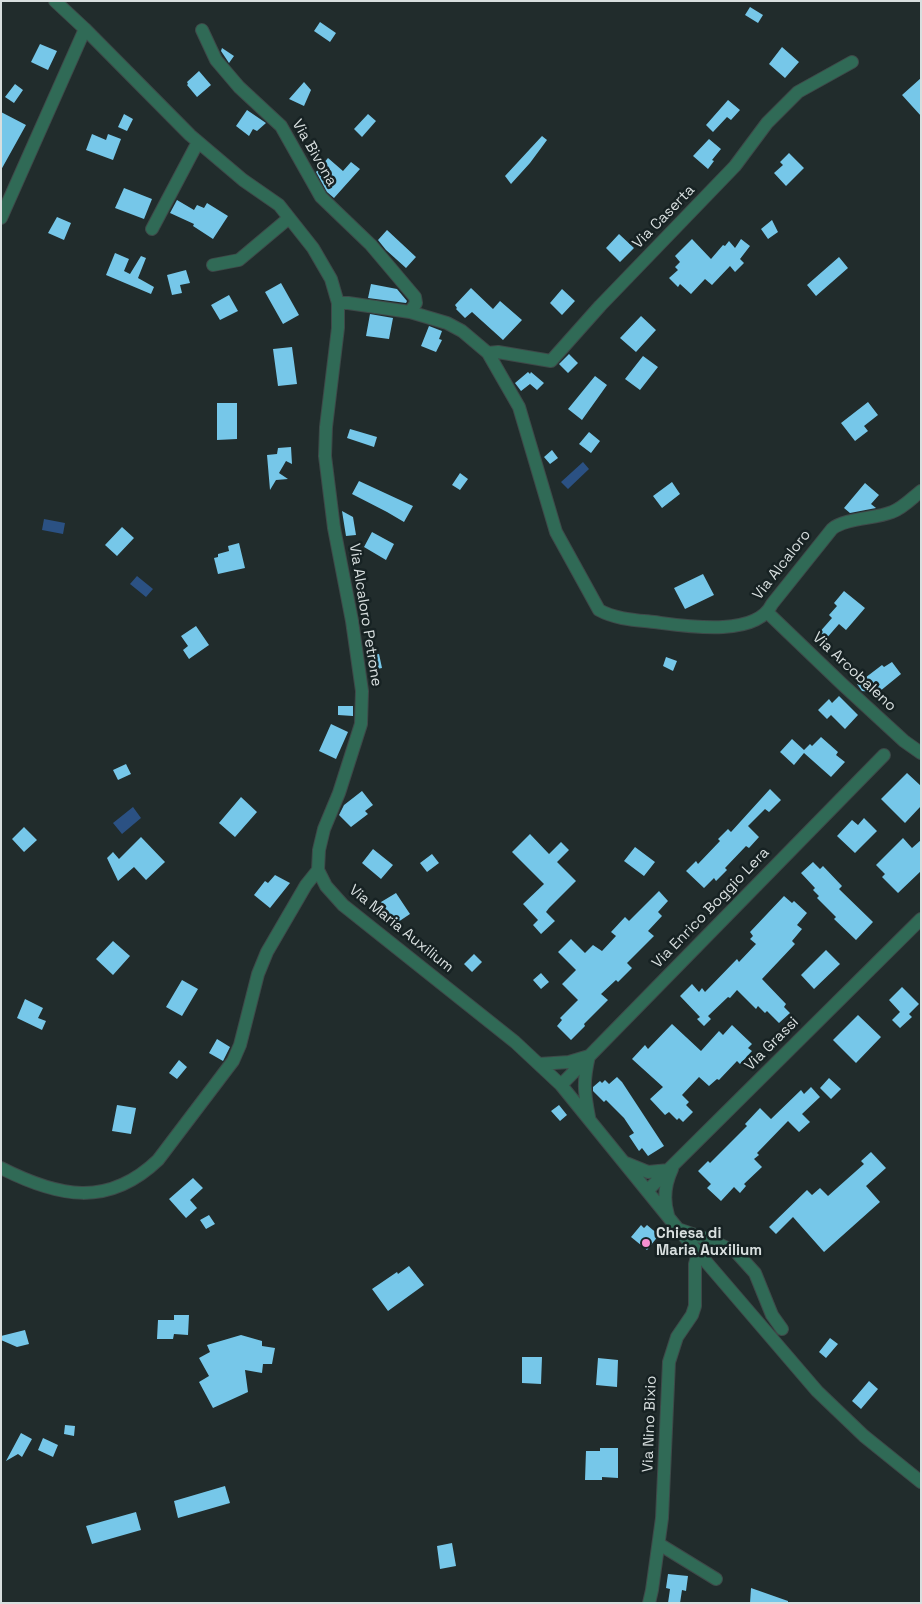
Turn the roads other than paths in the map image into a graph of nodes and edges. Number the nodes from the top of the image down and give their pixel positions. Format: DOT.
graph roads {
  1 [pos="55,1"];
  2 [pos="85,29"];
  3 [pos="202,30"];
  4 [pos="852,62"];
  5 [pos="198,142"];
  6 [pos="1,218"];
  7 [pos="289,218"];
  8 [pos="152,229"];
  9 [pos="213,265"];
  10 [pos="338,303"];
  11 [pos="410,312"];
  12 [pos="488,353"];
  13 [pos="921,491"];
  14 [pos="768,612"];
  15 [pos="921,753"];
  16 [pos="884,755"];
  17 [pos="318,870"];
  18 [pos="921,919"];
  19 [pos="589,1056"];
  20 [pos="539,1064"];
  21 [pos="561,1085"];
  22 [pos="589,1120"];
  23 [pos="624,1162"];
  24 [pos="671,1167"];
  25 [pos="1,1168"];
  26 [pos="647,1191"];
  27 [pos="668,1217"];
  28 [pos="678,1229"];
  29 [pos="698,1253"];
  30 [pos="782,1329"];
  31 [pos="921,1482"];
  32 [pos="659,1544"];
  33 [pos="716,1579"];
  34 [pos="649,1603"];
  1 -- 2 [label="street, Via Alcaloro Petrone"];
  2 -- 5 [label="street, Via Alcaloro Petrone"];
  2 -- 6 [label="street"];
  3 -- 11 [label="street, Via Bivona"];
  4 -- 12 [label="street, Via Caserta"];
  5 -- 7 [label="street, Via Alcaloro Petrone"];
  5 -- 8 [label="street"];
  7 -- 9 [label="street"];
  7 -- 10 [label="street, Via Alcaloro Petrone"];
  10 -- 11 [label="street, Via Alcaloro"];
  10 -- 17 [label="street, Via Alcaloro Petrone"];
  11 -- 12 [label="street, Via Alcaloro"];
  12 -- 14 [label="street, Via Alcaloro"];
  13 -- 14 [label="street, Via Alcaloro"];
  14 -- 15 [label="street, Via Arcobaleno"];
  16 -- 19 [label="street, Via Enrico Boggio Lera"];
  17 -- 20 [label="street, Via Maria Auxilium"];
  17 -- 25 [label="street"];
  18 -- 24 [label="street, Via Grassi"];
  19 -- 20 [label="street"];
  19 -- 21 [label="street, Via Enrico Boggio Lera"];
  19 -- 22 [label="street"];
  20 -- 21 [label="street, Via Maria Auxilium"];
  21 -- 22 [label="street, Via Maria Auxilium"];
  22 -- 23 [label="street, Via Maria Auxilium"];
  23 -- 24 [label="street"];
  23 -- 26 [label="street, Via Maria Auxilium"];
  24 -- 26 [label="street, Via Grassi"];
  24 -- 27 [label="street"];
  26 -- 27 [label="street, Via Maria Auxilium"];
  27 -- 28 [label="street, Via Maria Auxilium"];
  28 -- 29 [label="street, Via Maria Auxilium"];
  28 -- 30 [label="street"];
  29 -- 31 [label="street, Via Maria Auxilium"];
  29 -- 32 [label="street, Via Nino Bixio"];
  32 -- 33 [label="street"];
  32 -- 34 [label="street, Via Nino Bixio"];
}
